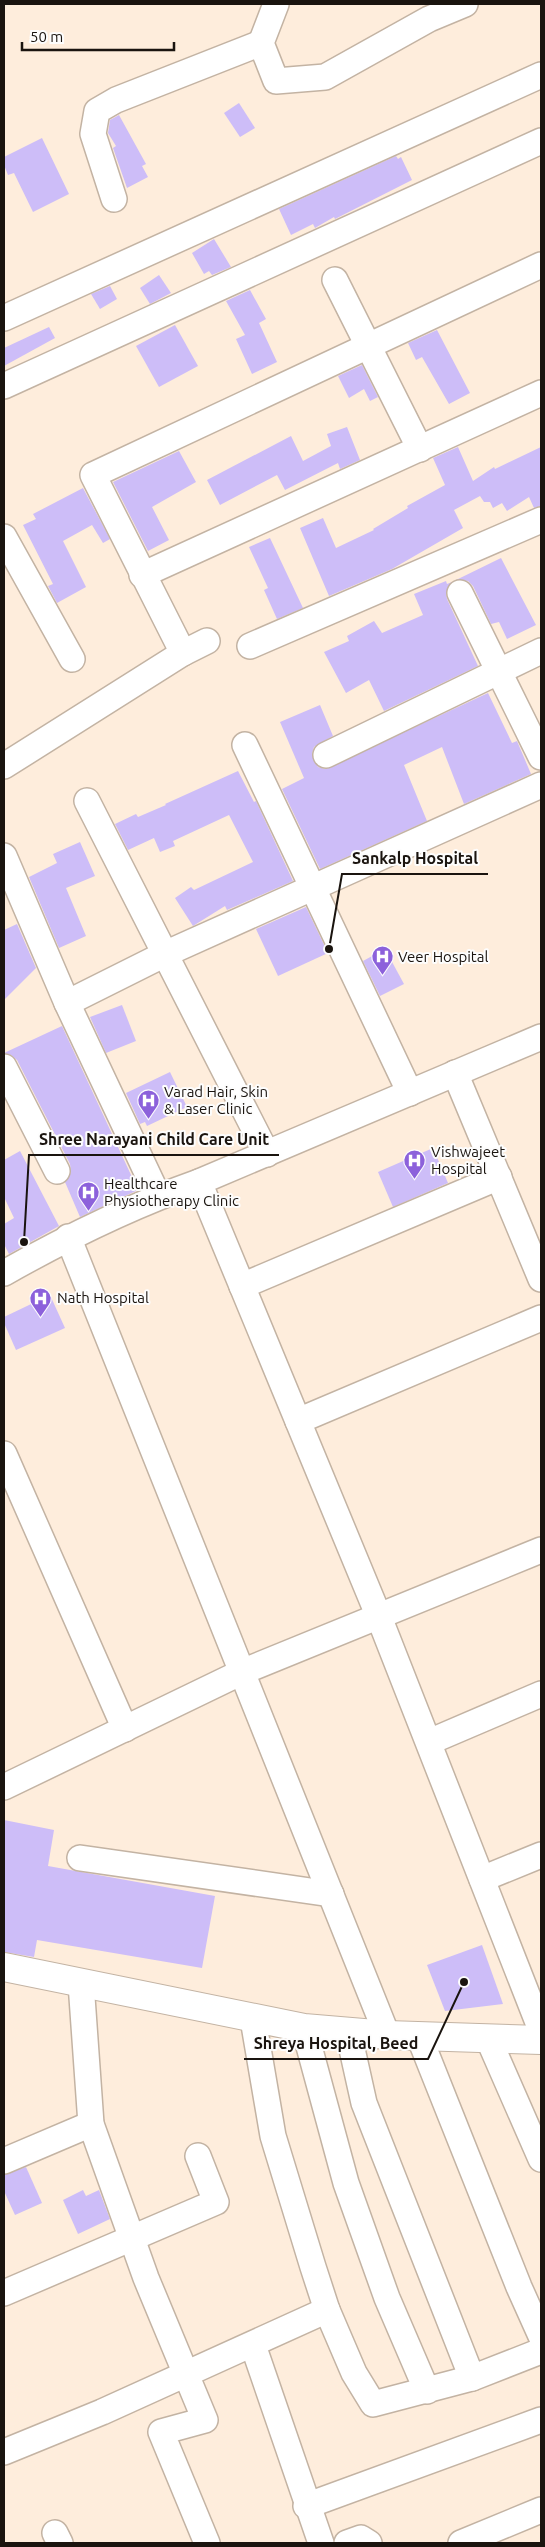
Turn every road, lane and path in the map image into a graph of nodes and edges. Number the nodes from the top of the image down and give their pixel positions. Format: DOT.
graph roads {
  1 [pos="276,4"];
  2 [pos="465,4"];
  3 [pos="261,43"];
  4 [pos="541,75"];
  5 [pos="541,141"];
  6 [pos="114,199"];
  7 [pos="541,265"];
  8 [pos="335,280"];
  9 [pos="4,318"];
  10 [pos="368,346"];
  11 [pos="4,386"];
  12 [pos="541,393"];
  13 [pos="420,448"];
  14 [pos="541,520"];
  15 [pos="4,537"];
  16 [pos="142,575"];
  17 [pos="460,592"];
  18 [pos="207,641"];
  19 [pos="250,646"];
  20 [pos="541,651"];
  21 [pos="183,653"];
  22 [pos="72,659"];
  23 [pos="499,672"];
  24 [pos="245,745"];
  25 [pos="326,755"];
  26 [pos="541,757"];
  27 [pos="4,766"];
  28 [pos="541,785"];
  29 [pos="87,801"];
  30 [pos="4,856"];
  31 [pos="313,888"];
  32 [pos="165,954"];
  33 [pos="67,1003"];
  34 [pos="541,1037"];
  35 [pos="4,1067"];
  36 [pos="455,1073"];
  37 [pos="410,1092"];
  38 [pos="267,1154"];
  39 [pos="57,1171"];
  40 [pos="499,1177"];
  41 [pos="199,1182"];
  42 [pos="158,1196"];
  43 [pos="68,1237"];
  44 [pos="4,1273"];
  45 [pos="541,1279"];
  46 [pos="242,1286"];
  47 [pos="541,1318"];
  48 [pos="298,1421"];
  49 [pos="4,1454"];
  50 [pos="541,1550"];
  51 [pos="379,1617"];
  52 [pos="242,1672"];
  53 [pos="541,1694"];
  54 [pos="125,1729"];
  55 [pos="429,1742"];
  56 [pos="4,1787"];
  57 [pos="541,1855"];
  58 [pos="80,1858"];
  59 [pos="482,1879"];
  60 [pos="331,1894"];
  61 [pos="4,1967"];
  62 [pos="80,1983"];
  63 [pos="253,2018"];
  64 [pos="304,2028"];
  65 [pos="541,2030"];
  66 [pos="348,2031"];
  67 [pos="387,2035"];
  68 [pos="419,2036"];
  69 [pos="488,2038"];
  70 [pos="541,2040"];
  71 [pos="91,2124"];
  72 [pos="198,2156"];
  73 [pos="541,2159"];
  74 [pos="4,2161"];
  75 [pos="132,2238"];
  76 [pos="4,2293"];
  77 [pos="327,2310"];
  78 [pos="541,2336"];
  79 [pos="253,2345"];
  80 [pos="541,2351"];
  81 [pos="186,2374"];
  82 [pos="472,2378"];
  83 [pos="427,2391"];
  84 [pos="541,2420"];
  85 [pos="4,2452"];
  86 [pos="306,2506"];
  87 [pos="541,2510"];
  88 [pos="207,2543"];
  89 [pos="321,2543"];
  90 [pos="347,2543"];
  91 [pos="369,2543"];
  92 [pos="461,2543"];
  1 -- 3 [label="street"];
  2 -- 3 [label="street"];
  3 -- 6 [label="street"];
  4 -- 9 [label="street"];
  5 -- 11 [label="street"];
  7 -- 10 [label="street"];
  8 -- 10 [label="street"];
  10 -- 13 [label="street"];
  10 -- 16 [label="street"];
  12 -- 13 [label="street"];
  13 -- 16 [label="street"];
  14 -- 19 [label="street"];
  15 -- 22 [label="street"];
  16 -- 21 [label="street"];
  17 -- 23 [label="street"];
  18 -- 21 [label="street"];
  20 -- 23 [label="street"];
  21 -- 27 [label="street"];
  23 -- 25 [label="street"];
  23 -- 26 [label="street"];
  24 -- 31 [label="street"];
  28 -- 31 [label="street"];
  29 -- 32 [label="street"];
  30 -- 33 [label="street"];
  31 -- 32 [label="street"];
  31 -- 37 [label="street"];
  32 -- 33 [label="street"];
  32 -- 38 [label="street"];
  33 -- 42 [label="street"];
  34 -- 36 [label="street"];
  35 -- 39 [label="street"];
  36 -- 37 [label="street"];
  36 -- 40 [label="street"];
  37 -- 38 [label="street"];
  38 -- 41 [label="street"];
  40 -- 45 [label="street"];
  40 -- 46 [label="street"];
  41 -- 42 [label="street"];
  41 -- 46 [label="street"];
  42 -- 43 [label="street"];
  43 -- 44 [label="street"];
  43 -- 52 [label="street"];
  46 -- 48 [label="street"];
  47 -- 48 [label="street"];
  48 -- 51 [label="street"];
  49 -- 54 [label="street"];
  50 -- 51 [label="street"];
  51 -- 52 [label="street"];
  51 -- 55 [label="street"];
  52 -- 54 [label="street"];
  52 -- 60 [label="street"];
  53 -- 55 [label="street"];
  54 -- 56 [label="street"];
  55 -- 59 [label="street"];
  57 -- 59 [label="street"];
  58 -- 60 [label="street"];
  59 -- 65 [label="street"];
  60 -- 67 [label="street"];
  61 -- 62 [label="main road"];
  62 -- 63 [label="main road"];
  62 -- 71 [label="street"];
  63 -- 64 [label="main road"];
  63 -- 77 [label="street"];
  64 -- 66 [label="main road"];
  64 -- 83 [label="street"];
  66 -- 67 [label="main road"];
  66 -- 82 [label="street"];
  67 -- 68 [label="main road"];
  68 -- 69 [label="main road"];
  68 -- 78 [label="street"];
  69 -- 70 [label="main road"];
  69 -- 73 [label="street"];
  71 -- 74 [label="street"];
  71 -- 75 [label="street"];
  72 -- 75 [label="street"];
  75 -- 76 [label="street"];
  75 -- 81 [label="street"];
  77 -- 79 [label="street"];
  77 -- 83 [label="street"];
  79 -- 81 [label="street"];
  79 -- 86 [label="street"];
  80 -- 82 [label="street"];
  81 -- 85 [label="street"];
  81 -- 88 [label="street"];
  82 -- 83 [label="street"];
  84 -- 86 [label="street"];
  86 -- 89 [label="street"];
  87 -- 92 [label="street"];
  90 -- 91 [label="street"];
}
